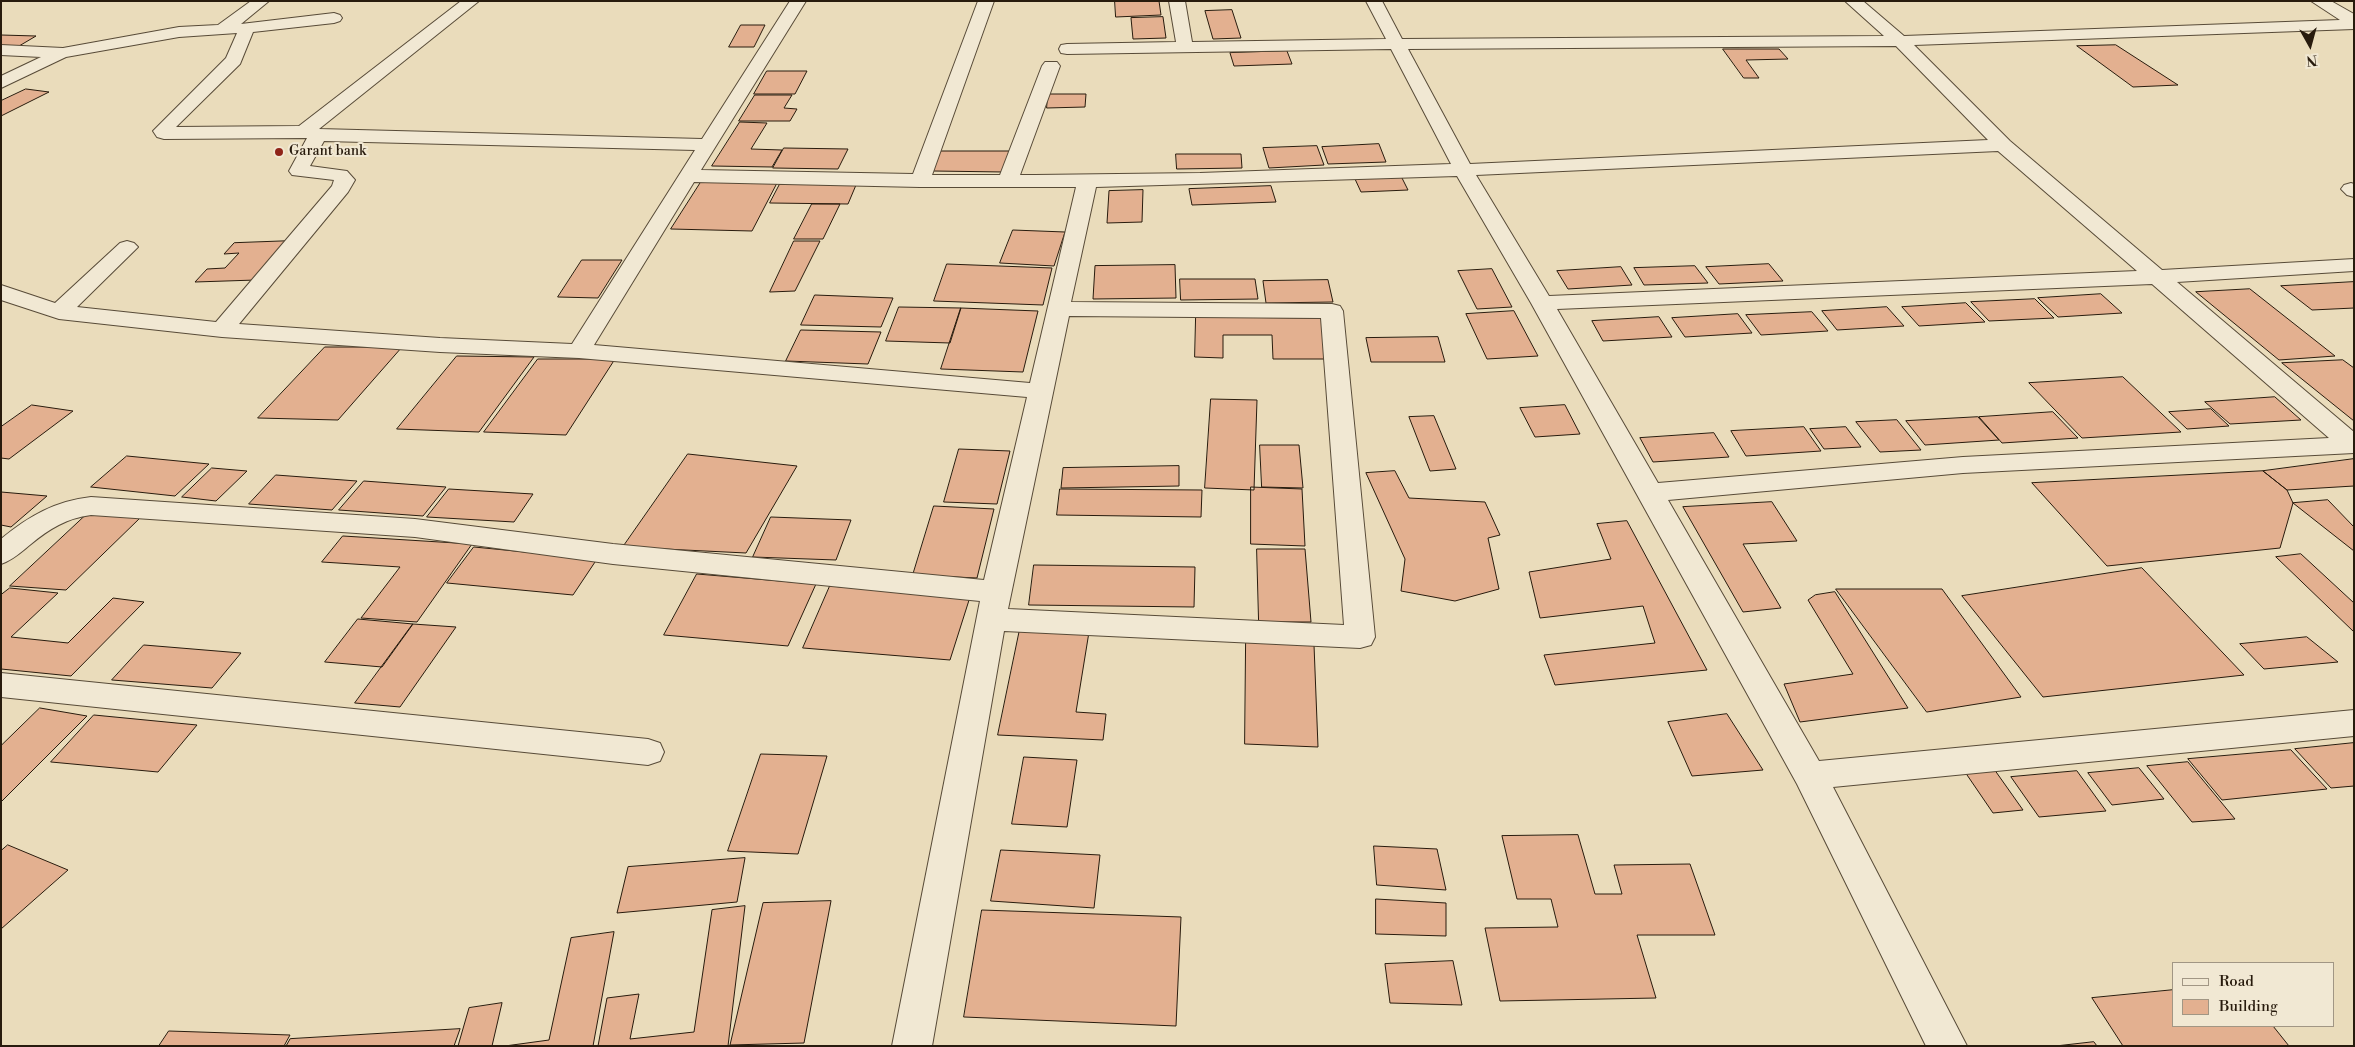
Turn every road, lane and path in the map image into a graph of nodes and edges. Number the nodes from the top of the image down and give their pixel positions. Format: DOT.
graph roads {
  1 [pos="262,1"];
  2 [pos="471,1"];
  3 [pos="798,1"];
  4 [pos="986,1"];
  5 [pos="1177,1"];
  6 [pos="1374,1"];
  7 [pos="1853,1"];
  8 [pos="2319,1"];
  9 [pos="334,18"];
  10 [pos="2354,23"];
  11 [pos="247,28"];
  12 [pos="223,30"];
  13 [pos="1900,41"];
  14 [pos="1396,44"];
  15 [pos="1185,47"];
  16 [pos="1067,49"];
  17 [pos="1,50"];
  18 [pos="63,53"];
  19 [pos="1051,66"];
  20 [pos="1,83"];
  21 [pos="314,133"];
  22 [pos="708,145"];
  23 [pos="2003,145"];
  24 [pos="1463,169"];
  25 [pos="688,176"];
  26 [pos="920,181"];
  27 [pos="1008,181"];
  28 [pos="1087,181"];
  29 [pos="127,247"];
  30 [pos="2354,265"];
  31 [pos="2156,277"];
  32 [pos="1,292"];
  33 [pos="1542,302"];
  34 [pos="1059,309"];
  35 [pos="59,312"];
  36 [pos="222,330"];
  37 [pos="579,351"];
  38 [pos="1041,391"];
  39 [pos="2353,445"];
  40 [pos="1649,493"];
  41 [pos="7,544"];
  42 [pos="993,605"];
  43 [pos="1,685"];
  44 [pos="2354,723"];
  45 [pos="648,752"];
  46 [pos="1810,776"];
  47 [pos="912,1046"];
  48 [pos="1947,1046"];
  1 -- 12 [label="street"];
  2 -- 21 [label="street"];
  3 -- 22 [label="street"];
  4 -- 26 [label="street"];
  5 -- 15 [label="street"];
  6 -- 14 [label="street"];
  7 -- 13 [label="street"];
  8 -- 10 [label="street"];
  9 -- 11 [label="street"];
  10 -- 13 [label="street"];
  11 -- 12 [label="street"];
  11 -- 21 [label="street"];
  12 -- 18 [label="street"];
  13 -- 14 [label="street"];
  13 -- 23 [label="street"];
  14 -- 15 [label="street"];
  14 -- 24 [label="street"];
  15 -- 16 [label="street"];
  17 -- 18 [label="street"];
  18 -- 20 [label="street"];
  19 -- 27 [label="street"];
  21 -- 22 [label="street"];
  21 -- 36 [label="street"];
  22 -- 25 [label="street"];
  23 -- 24 [label="street"];
  23 -- 31 [label="street"];
  24 -- 28 [label="street"];
  24 -- 33 [label="street"];
  25 -- 26 [label="street"];
  25 -- 37 [label="street"];
  26 -- 27 [label="street"];
  27 -- 28 [label="street"];
  28 -- 34 [label="street"];
  29 -- 35 [label="street"];
  30 -- 31 [label="street"];
  31 -- 33 [label="street"];
  31 -- 39 [label="street"];
  32 -- 35 [label="street"];
  33 -- 40 [label="street"];
  34 -- 38 [label="street"];
  34 -- 42 [label="street"];
  35 -- 36 [label="street"];
  36 -- 37 [label="street"];
  37 -- 38 [label="street"];
  38 -- 42 [label="street"];
  39 -- 40 [label="street"];
  40 -- 46 [label="street"];
  41 -- 42 [label="street"];
  42 -- 47 [label="street"];
  43 -- 45 [label="street"];
  44 -- 46 [label="street"];
  46 -- 48 [label="street"];
}
